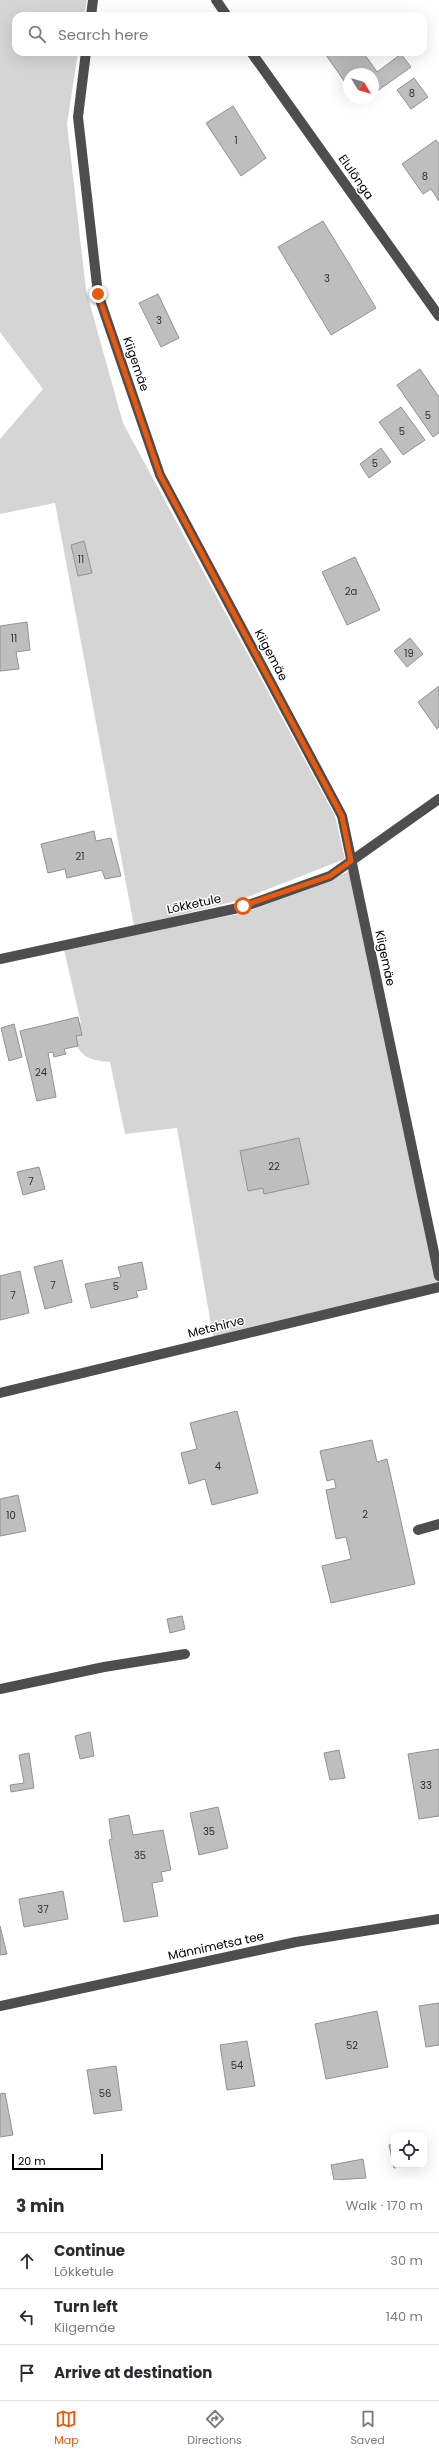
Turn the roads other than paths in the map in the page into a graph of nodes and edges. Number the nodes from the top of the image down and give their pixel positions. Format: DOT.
graph roads {
  1 [pos="93,0"];
  2 [pos="216,0"];
  3 [pos="92,12"];
  4 [pos="224,12"];
  5 [pos="86,56"];
  6 [pos="255,56"];
  7 [pos="439,316"];
  8 [pos="439,799"];
  9 [pos="351,861"];
  10 [pos="0,959"];
  11 [pos="439,1276"];
  12 [pos="439,1287"];
  13 [pos="0,1393"];
  14 [pos="439,1524"];
  15 [pos="418,1530"];
  16 [pos="185,1654"];
  17 [pos="0,1689"];
  18 [pos="439,1919"];
  19 [pos="0,2006"];
  1 -- 3 [label="street"];
  2 -- 4 [label="street"];
  5 -- 9 [label="street, Kiigemäe"];
  6 -- 7 [label="street, Elulõnga"];
  8 -- 9 [label="street, Lõkketule"];
  9 -- 10 [label="street, Lõkketule"];
  9 -- 11 [label="street, Kiigemäe"];
  12 -- 13 [label="street, Metshirve"];
  14 -- 15 [label="street"];
  16 -- 17 [label="street"];
  18 -- 19 [label="street, Männimetsa tee"];
}
